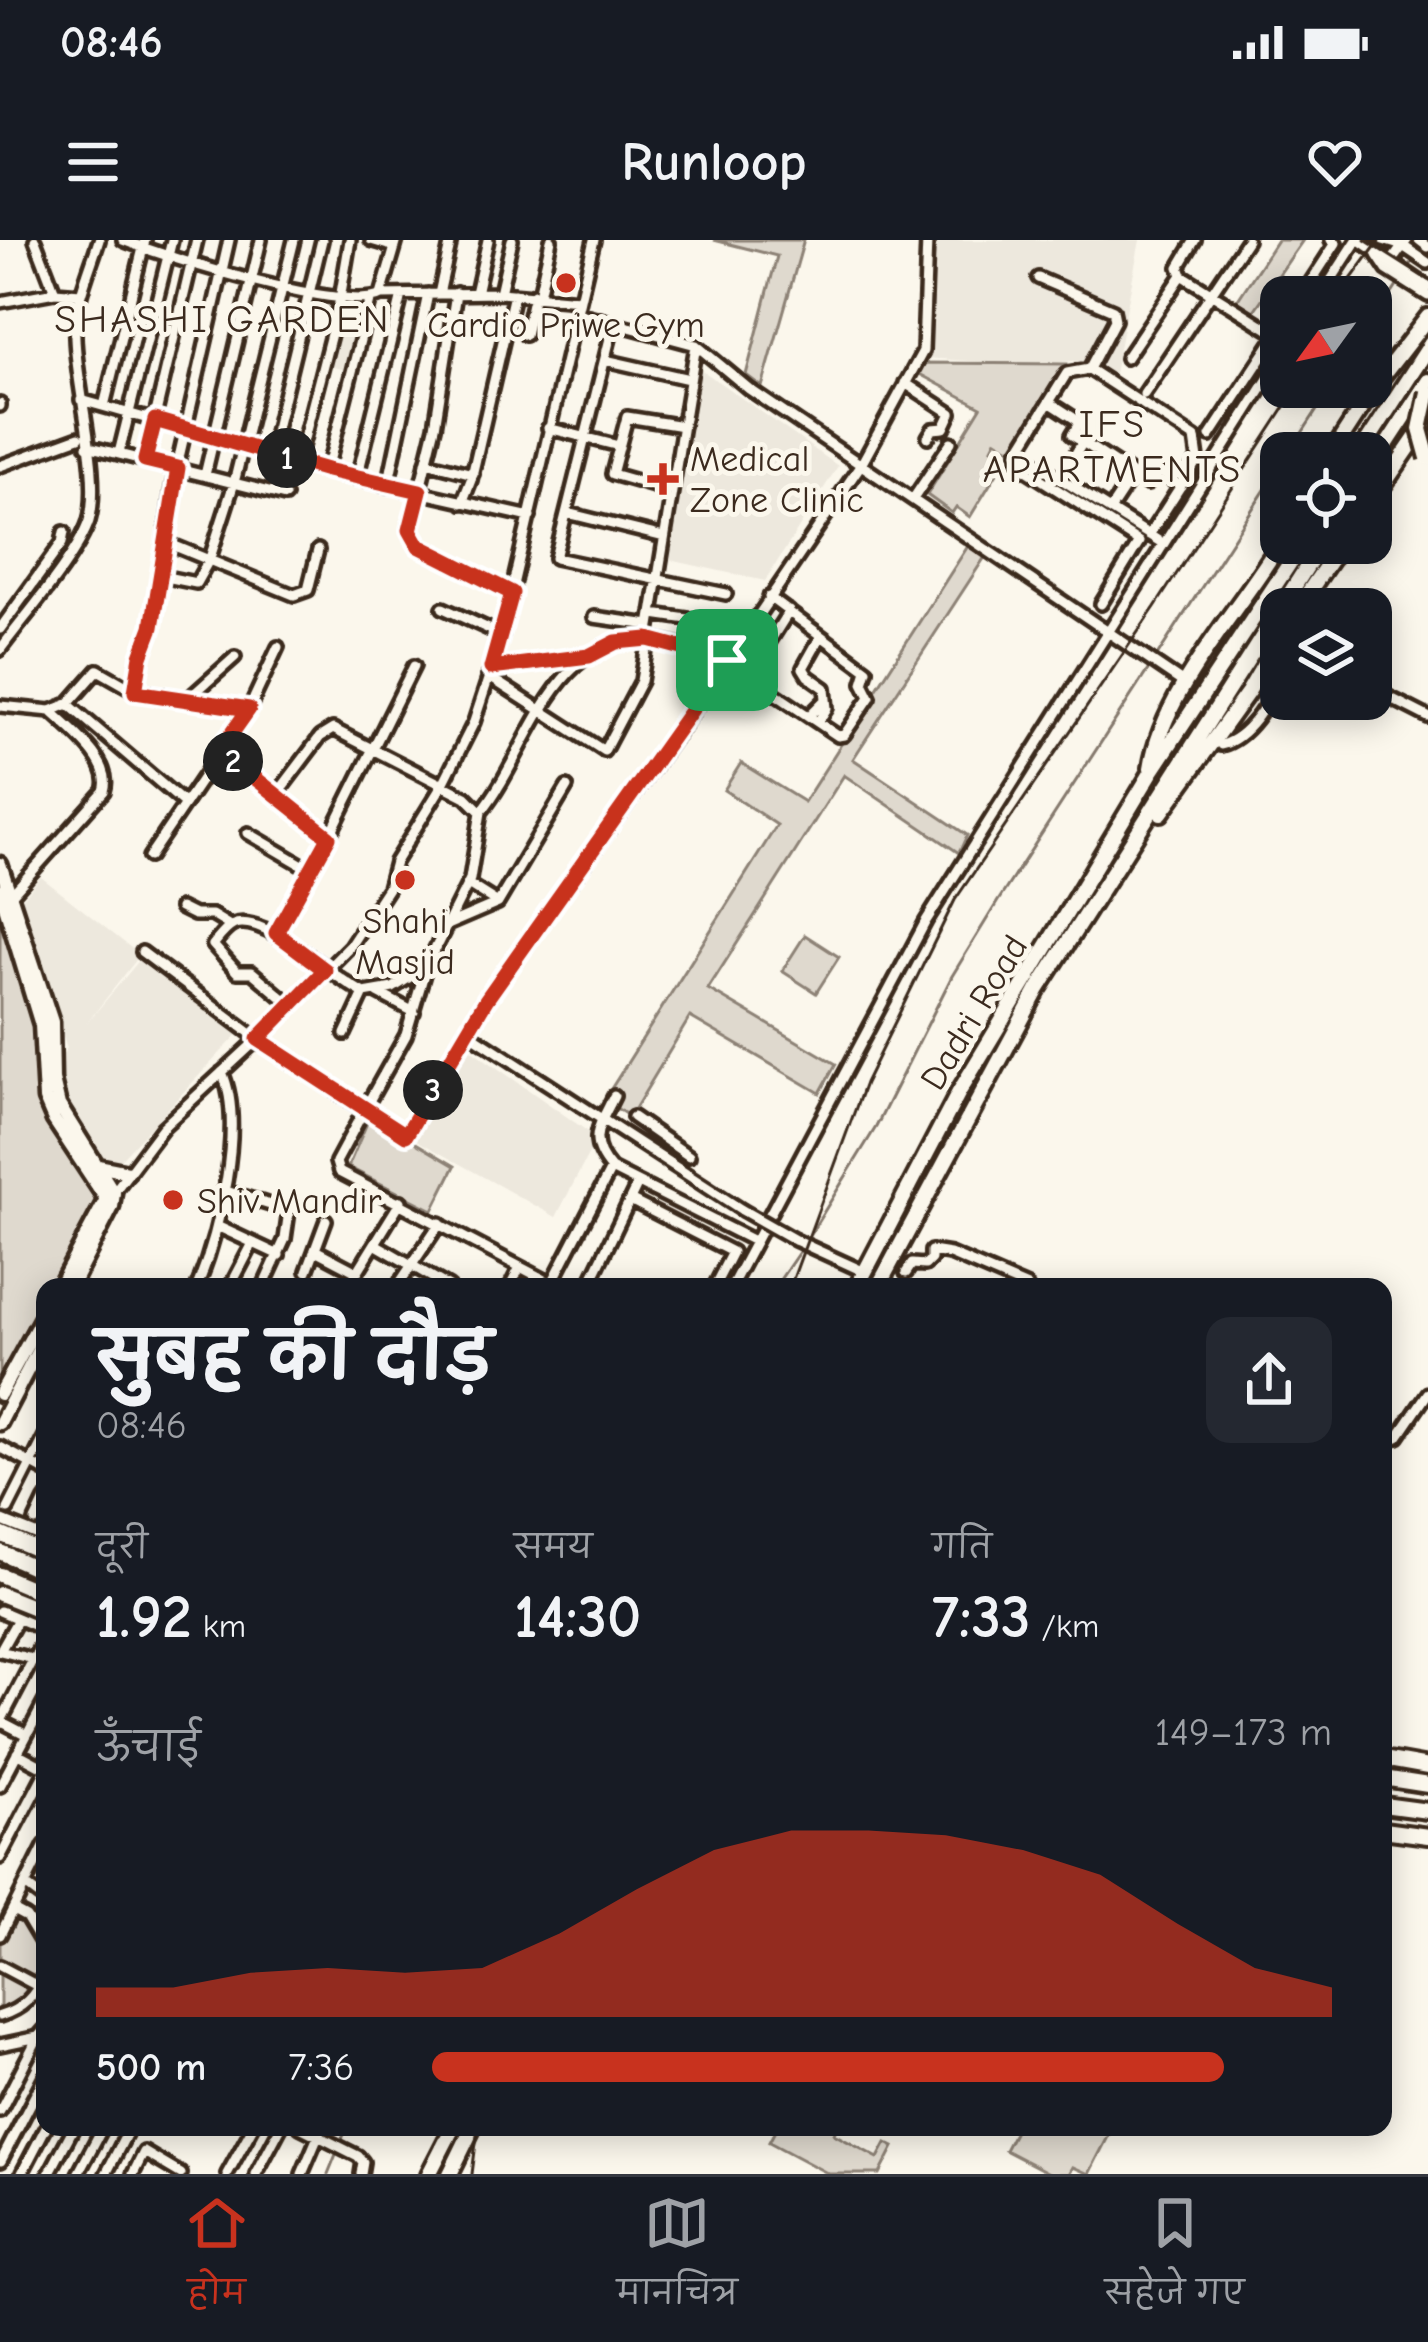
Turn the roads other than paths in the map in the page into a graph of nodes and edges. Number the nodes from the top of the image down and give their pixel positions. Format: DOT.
graph roads {
  1 [pos="35,240"];
  2 [pos="99,240"];
  3 [pos="123,240"];
  4 [pos="172,240"];
  5 [pos="197,240"];
  6 [pos="229,240"];
  7 [pos="261,240"];
  8 [pos="294,240"];
  9 [pos="322,240"];
  10 [pos="350,240"];
  11 [pos="371,240"];
  12 [pos="452,240"];
  13 [pos="488,240"];
  14 [pos="512,240"];
  15 [pos="550,240"];
  16 [pos="594,240"];
  17 [pos="927,240"];
  18 [pos="1195,240"];
  19 [pos="1247,240"];
  20 [pos="1331,240"];
  21 [pos="1358,240"];
  22 [pos="1385,240"];
  23 [pos="1419,240"];
  24 [pos="396,243"];
  25 [pos="1405,243"];
  26 [pos="144,244"];
  27 [pos="1428,247"];
  28 [pos="168,255"];
  29 [pos="193,262"];
  30 [pos="1428,263"];
  31 [pos="1389,266"];
  32 [pos="222,270"];
  33 [pos="1183,275"];
  34 [pos="1315,276"];
  35 [pos="1334,276"];
  36 [pos="1038,278"];
  37 [pos="251,279"];
  38 [pos="282,287"];
  39 [pos="1427,290"];
  40 [pos="55,292"];
  41 [pos="309,292"];
  42 [pos="456,293"];
  43 [pos="476,293"];
  44 [pos="500,293"];
  45 [pos="514,293"];
  46 [pos="1213,293"];
  47 [pos="81,294"];
  48 [pos="433,294"];
  49 [pos="402,295"];
  50 [pos="536,295"];
  51 [pos="376,298"];
  52 [pos="340,299"];
  53 [pos="579,300"];
  54 [pos="0,302"];
  55 [pos="577,313"];
  56 [pos="1428,317"];
  57 [pos="614,322"];
  58 [pos="1260,322"];
  59 [pos="524,335"];
  60 [pos="696,345"];
  61 [pos="1428,348"];
  62 [pos="1401,352"];
  63 [pos="1126,358"];
  64 [pos="605,360"];
  65 [pos="1260,362"];
  66 [pos="1089,369"];
  67 [pos="1428,371"];
  68 [pos="689,379"];
  69 [pos="1428,381"];
  70 [pos="905,383"];
  71 [pos="1260,390"];
  72 [pos="1428,392"];
  73 [pos="1144,394"];
  74 [pos="81,400"];
  75 [pos="1049,402"];
  76 [pos="104,406"];
  77 [pos="129,413"];
  78 [pos="1428,419"];
  79 [pos="155,420"];
  80 [pos="682,426"];
  81 [pos="548,428"];
  82 [pos="188,429"];
  83 [pos="1346,432"];
  84 [pos="1374,432"];
  85 [pos="214,436"];
  86 [pos="1210,436"];
  87 [pos="1392,436"];
  88 [pos="586,437"];
  89 [pos="928,437"];
  90 [pos="83,442"];
  91 [pos="951,442"];
  92 [pos="1083,442"];
  93 [pos="242,443"];
  94 [pos="1198,445"];
  95 [pos="619,446"];
  96 [pos="119,453"];
  97 [pos="270,453"];
  98 [pos="1217,457"];
  99 [pos="1428,458"];
  100 [pos="145,460"];
  101 [pos="298,462"];
  102 [pos="426,462"];
  103 [pos="862,463"];
  104 [pos="1018,464"];
  105 [pos="0,466"];
  106 [pos="178,468"];
  107 [pos="327,470"];
  108 [pos="1392,472"];
  109 [pos="472,474"];
  110 [pos="205,475"];
  111 [pos="1133,475"];
  112 [pos="357,478"];
  113 [pos="1060,479"];
  114 [pos="234,483"];
  115 [pos="388,486"];
  116 [pos="1180,486"];
  117 [pos="420,491"];
  118 [pos="672,491"];
  119 [pos="285,496"];
  120 [pos="913,500"];
  121 [pos="462,503"];
  122 [pos="1110,510"];
  123 [pos="567,513"];
  124 [pos="530,517"];
  125 [pos="64,532"];
  126 [pos="1149,535"];
  127 [pos="664,537"];
  128 [pos="165,542"];
  129 [pos="1162,544"];
  130 [pos="317,550"];
  131 [pos="210,558"];
  132 [pos="1266,564"];
  133 [pos="1289,564"];
  134 [pos="1308,564"];
  135 [pos="161,576"];
  136 [pos="657,581"];
  137 [pos="512,593"];
  138 [pos="726,594"];
  139 [pos="767,601"];
  140 [pos="1101,604"];
  141 [pos="443,608"];
  142 [pos="789,610"];
  143 [pos="594,617"];
  144 [pos="651,619"];
  145 [pos="748,628"];
  146 [pos="0,629"];
  147 [pos="1107,631"];
  148 [pos="502,635"];
  149 [pos="821,636"];
  150 [pos="648,639"];
  151 [pos="278,647"];
  152 [pos="0,650"];
  153 [pos="589,656"];
  154 [pos="236,657"];
  155 [pos="727,660"];
  156 [pos="414,666"];
  157 [pos="1260,668"];
  158 [pos="490,672"];
  159 [pos="1185,684"];
  160 [pos="135,692"];
  161 [pos="188,699"];
  162 [pos="1392,699"];
  163 [pos="68,704"];
  164 [pos="0,706"];
  165 [pos="249,709"];
  166 [pos="1260,709"];
  167 [pos="539,710"];
  168 [pos="51,711"];
  169 [pos="1428,717"];
  170 [pos="813,719"];
  171 [pos="1221,745"];
  172 [pos="374,749"];
  173 [pos="220,750"];
  174 [pos="1150,773"];
  175 [pos="443,784"];
  176 [pos="567,788"];
  177 [pos="277,794"];
  178 [pos="185,804"];
  179 [pos="481,812"];
  180 [pos="248,833"];
  181 [pos="329,837"];
  182 [pos="149,857"];
  183 [pos="0,864"];
  184 [pos="311,870"];
  185 [pos="1109,878"];
  186 [pos="468,884"];
  187 [pos="6,891"];
  188 [pos="498,903"];
  189 [pos="180,908"];
  190 [pos="449,924"];
  191 [pos="230,926"];
  192 [pos="276,933"];
  193 [pos="142,952"];
  194 [pos="426,967"];
  195 [pos="325,970"];
  196 [pos="364,993"];
  197 [pos="378,993"];
  198 [pos="291,1005"];
  199 [pos="413,1012"];
  200 [pos="466,1031"];
  201 [pos="345,1034"];
  202 [pos="258,1039"];
  203 [pos="222,1072"];
  204 [pos="614,1096"];
  205 [pos="364,1110"];
  206 [pos="633,1117"];
  207 [pos="602,1121"];
  208 [pos="689,1156"];
  209 [pos="98,1166"];
  210 [pos="610,1169"];
  211 [pos="128,1172"];
  212 [pos="638,1183"];
  213 [pos="223,1190"];
  214 [pos="110,1196"];
  215 [pos="630,1200"];
  216 [pos="400,1201"];
  217 [pos="326,1220"];
  218 [pos="440,1223"];
  219 [pos="219,1227"];
  220 [pos="754,1241"];
  221 [pos="253,1243"];
  222 [pos="375,1244"];
  223 [pos="315,1250"];
  224 [pos="732,1252"];
  225 [pos="279,1255"];
  226 [pos="746,1258"];
  227 [pos="412,1266"];
  228 [pos="520,1267"];
  229 [pos="307,1271"];
  230 [pos="357,1272"];
  231 [pos="865,1272"];
  232 [pos="906,1274"];
  233 [pos="64,1278"];
  234 [pos="76,1278"];
  235 [pos="199,1278"];
  236 [pos="235,1278"];
  237 [pos="268,1278"];
  238 [pos="354,1278"];
  239 [pos="403,1278"];
  240 [pos="433,1278"];
  241 [pos="514,1278"];
  242 [pos="541,1278"];
  243 [pos="555,1278"];
  244 [pos="592,1278"];
  245 [pos="719,1278"];
  246 [pos="736,1278"];
  247 [pos="862,1278"];
  248 [pos="883,1278"];
  249 [pos="1006,1278"];
  250 [pos="36,1328"];
  251 [pos="36,1354"];
  252 [pos="1428,1393"];
  253 [pos="0,1394"];
  254 [pos="0,1423"];
  255 [pos="1392,1438"];
  256 [pos="0,1447"];
  257 [pos="36,1454"];
  258 [pos="31,1464"];
  259 [pos="36,1466"];
  260 [pos="8,1509"];
  261 [pos="0,1520"];
  262 [pos="0,1534"];
  263 [pos="36,1534"];
  264 [pos="36,1548"];
  265 [pos="0,1552"];
  266 [pos="36,1568"];
  267 [pos="0,1575"];
  268 [pos="36,1590"];
  269 [pos="0,1594"];
  270 [pos="36,1608"];
  271 [pos="0,1611"];
  272 [pos="18,1619"];
  273 [pos="36,1628"];
  274 [pos="0,1651"];
  275 [pos="36,1659"];
  276 [pos="36,1665"];
  277 [pos="36,1718"];
  278 [pos="0,1721"];
  279 [pos="27,1736"];
  280 [pos="17,1753"];
  281 [pos="1392,1761"];
  282 [pos="36,1765"];
  283 [pos="1428,1767"];
  284 [pos="4,1769"];
  285 [pos="1392,1779"];
  286 [pos="1428,1785"];
  287 [pos="0,1786"];
  288 [pos="36,1788"];
  289 [pos="1392,1806"];
  290 [pos="1428,1811"];
  291 [pos="1392,1831"];
  292 [pos="1428,1836"];
  293 [pos="0,1858"];
  294 [pos="36,1863"];
  295 [pos="25,1885"];
  296 [pos="36,1893"];
  297 [pos="13,1910"];
  298 [pos="36,1934"];
  299 [pos="0,1935"];
  300 [pos="0,1966"];
  301 [pos="36,1986"];
  302 [pos="36,1994"];
  303 [pos="0,2016"];
  304 [pos="36,2035"];
  305 [pos="36,2044"];
  306 [pos="3,2045"];
  307 [pos="0,2057"];
  308 [pos="36,2093"];
  309 [pos="0,2110"];
  310 [pos="41,2136"];
  311 [pos="69,2136"];
  312 [pos="98,2136"];
  313 [pos="125,2136"];
  314 [pos="248,2136"];
  315 [pos="276,2136"];
  316 [pos="318,2136"];
  317 [pos="325,2136"];
  318 [pos="448,2136"];
  319 [pos="469,2136"];
  320 [pos="0,2161"];
  321 [pos="22,2174"];
  322 [pos="50,2174"];
  323 [pos="78,2174"];
  324 [pos="106,2174"];
  325 [pos="133,2174"];
  326 [pos="182,2174"];
  327 [pos="227,2174"];
  328 [pos="256,2174"];
  329 [pos="302,2174"];
  330 [pos="361,2174"];
  331 [pos="429,2174"];
  332 [pos="451,2174"];
  1 -- 40 [label="street"];
  2 -- 47 [label="street"];
  3 -- 26 [label="street"];
  4 -- 28 [label="street"];
  5 -- 29 [label="street"];
  6 -- 32 [label="street"];
  7 -- 37 [label="street"];
  8 -- 38 [label="street"];
  9 -- 41 [label="street"];
  10 -- 52 [label="street"];
  11 -- 24 [label="street"];
  12 -- 48 [label="street"];
  13 -- 43 [label="street"];
  14 -- 44 [label="street"];
  15 -- 50 [label="street"];
  16 -- 53 [label="street"];
  17 -- 70 [label="street"];
  18 -- 33 [label="street"];
  19 -- 46 [label="street"];
  20 -- 34 [label="street"];
  21 -- 31 [label="street"];
  21 -- 35 [label="street"];
  22 -- 25 [label="street"];
  23 -- 27 [label="street"];
  24 -- 51 [label="street"];
  25 -- 30 [label="street"];
  25 -- 31 [label="street"];
  26 -- 28 [label="street"];
  26 -- 76 [label="street"];
  28 -- 29 [label="street"];
  28 -- 77 [label="street"];
  29 -- 32 [label="street"];
  29 -- 79 [label="street"];
  31 -- 39 [label="street"];
  32 -- 37 [label="street"];
  32 -- 82 [label="street"];
  33 -- 46 [label="street"];
  33 -- 63 [label="street"];
  36 -- 66 [label="street"];
  37 -- 38 [label="street"];
  37 -- 85 [label="street"];
  38 -- 41 [label="street"];
  38 -- 93 [label="street"];
  40 -- 47 [label="street"];
  40 -- 54 [label="street"];
  41 -- 52 [label="street"];
  41 -- 97 [label="street"];
  42 -- 43 [label="street"];
  42 -- 48 [label="street"];
  42 -- 102 [label="street"];
  43 -- 44 [label="street"];
  44 -- 45 [label="street"];
  45 -- 50 [label="street"];
  45 -- 109 [label="street"];
  46 -- 58 [label="street"];
  46 -- 73 [label="street"];
  47 -- 74 [label="street"];
  48 -- 49 [label="street"];
  48 -- 115 [label="street"];
  49 -- 51 [label="street"];
  49 -- 112 [label="street"];
  50 -- 53 [label="street"];
  50 -- 59 [label="street"];
  51 -- 52 [label="street"];
  51 -- 107 [label="street"];
  52 -- 101 [label="street"];
  53 -- 55 [label="street"];
  55 -- 57 [label="street"];
  55 -- 81 [label="street"];
  56 -- 62 [label="highway"];
  57 -- 60 [label="street"];
  57 -- 64 [label="street"];
  60 -- 68 [label="street"];
  60 -- 103 [label="street"];
  61 -- 84 [label="highway, bridge"];
  62 -- 67 [label="street"];
  62 -- 83 [label="highway"];
  64 -- 68 [label="street"];
  64 -- 88 [label="street"];
  65 -- 86 [label="street"];
  66 -- 75 [label="street"];
  66 -- 94 [label="street"];
  68 -- 80 [label="street"];
  69 -- 87 [label="highway"];
  70 -- 89 [label="street"];
  70 -- 103 [label="street"];
  71 -- 98 [label="street"];
  72 -- 99 [label="highway, bridge"];
  74 -- 76 [label="street"];
  74 -- 90 [label="street"];
  75 -- 92 [label="street"];
  75 -- 113 [label="street"];
  76 -- 77 [label="street"];
  77 -- 79 [label="street"];
  77 -- 96 [label="street"];
  78 -- 108 [label="highway"];
  79 -- 82 [label="street"];
  79 -- 100 [label="street"];
  80 -- 95 [label="street"];
  80 -- 118 [label="street"];
  81 -- 88 [label="street"];
  81 -- 124 [label="street"];
  82 -- 85 [label="street"];
  82 -- 106 [label="street"];
  85 -- 93 [label="street"];
  85 -- 110 [label="street"];
  88 -- 95 [label="street"];
  88 -- 123 [label="street"];
  90 -- 96 [label="street"];
  90 -- 105 [label="street"];
  90 -- 152 [label="street"];
  91 -- 120 [label="street"];
  92 -- 111 [label="street"];
  92 -- 113 [label="street"];
  93 -- 97 [label="street"];
  93 -- 114 [label="street"];
  94 -- 98 [label="street"];
  94 -- 116 [label="street"];
  95 -- 118 [label="street"];
  96 -- 100 [label="street"];
  97 -- 101 [label="street"];
  98 -- 129 [label="street"];
  100 -- 106 [label="street"];
  101 -- 107 [label="street"];
  102 -- 109 [label="street"];
  102 -- 117 [label="street"];
  103 -- 120 [label="street"];
  103 -- 139 [label="street"];
  104 -- 140 [label="street"];
  106 -- 110 [label="street"];
  106 -- 128 [label="street"];
  107 -- 112 [label="street"];
  109 -- 121 [label="street"];
  110 -- 114 [label="street"];
  111 -- 116 [label="street"];
  111 -- 122 [label="street"];
  112 -- 115 [label="street"];
  113 -- 122 [label="street"];
  114 -- 119 [label="street"];
  114 -- 131 [label="street"];
  115 -- 117 [label="street"];
  116 -- 126 [label="street"];
  117 -- 121 [label="street"];
  117 -- 137 [label="street"];
  118 -- 127 [label="street"];
  120 -- 147 [label="street"];
  121 -- 124 [label="street"];
  122 -- 126 [label="street"];
  123 -- 127 [label="street"];
  123 -- 136 [label="street"];
  124 -- 137 [label="street"];
  125 -- 146 [label="street"];
  126 -- 129 [label="street"];
  127 -- 136 [label="street"];
  128 -- 131 [label="street"];
  128 -- 135 [label="street"];
  129 -- 147 [label="street"];
  130 -- 131 [label="street"];
  131 -- 135 [label="street"];
  132 -- 159 [label="highway"];
  133 -- 174 [label="highway"];
  134 -- 185 [label="highway"];
  135 -- 160 [label="street"];
  136 -- 138 [label="street"];
  136 -- 144 [label="street"];
  137 -- 148 [label="street"];
  139 -- 142 [label="street"];
  139 -- 145 [label="street"];
  141 -- 148 [label="street"];
  142 -- 149 [label="street"];
  142 -- 170 [label="street"];
  143 -- 144 [label="street"];
  144 -- 145 [label="street"];
  144 -- 150 [label="street"];
  145 -- 155 [label="street"];
  147 -- 159 [label="street"];
  147 -- 220 [label="street"];
  148 -- 158 [label="street"];
  149 -- 170 [label="street"];
  149 -- 170 [label="street"];
  150 -- 153 [label="street"];
  150 -- 155 [label="street"];
  150 -- 167 [label="street"];
  151 -- 165 [label="street"];
  153 -- 158 [label="street"];
  153 -- 167 [label="street"];
  154 -- 161 [label="street"];
  155 -- 200 [label="street"];
  156 -- 172 [label="street"];
  157 -- 185 [label="highway"];
  158 -- 167 [label="street"];
  158 -- 175 [label="street"];
  159 -- 174 [label="highway"];
  160 -- 161 [label="street"];
  160 -- 163 [label="street"];
  161 -- 165 [label="street"];
  162 -- 169 [label="street"];
  163 -- 168 [label="street"];
  163 -- 178 [label="street"];
  164 -- 168 [label="street"];
  165 -- 173 [label="street"];
  166 -- 171 [label="street"];
  167 -- 179 [label="street"];
  168 -- 187 [label="street"];
  172 -- 175 [label="street"];
  172 -- 177 [label="street"];
  172 -- 181 [label="street"];
  173 -- 177 [label="street"];
  173 -- 178 [label="street"];
  174 -- 231 [label="highway, Dadri Road"];
  175 -- 179 [label="street"];
  175 -- 195 [label="street"];
  176 -- 188 [label="street"];
  177 -- 181 [label="street"];
  178 -- 182 [label="street"];
  179 -- 186 [label="street"];
  180 -- 184 [label="street"];
  181 -- 184 [label="street"];
  183 -- 187 [label="main road"];
  184 -- 192 [label="street"];
  185 -- 248 [label="highway, Dadri Road"];
  186 -- 188 [label="street"];
  186 -- 190 [label="street"];
  187 -- 209 [label="main road"];
  187 -- 214 [label="main road"];
  188 -- 190 [label="street"];
  189 -- 191 [label="street"];
  190 -- 194 [label="street"];
  191 -- 192 [label="street"];
  191 -- 198 [label="street"];
  192 -- 195 [label="street"];
  193 -- 202 [label="street"];
  194 -- 197 [label="street"];
  194 -- 199 [label="street"];
  195 -- 196 [label="street"];
  195 -- 198 [label="street"];
  196 -- 197 [label="street"];
  196 -- 201 [label="street"];
  197 -- 199 [label="street"];
  198 -- 202 [label="street"];
  199 -- 205 [label="street"];
  200 -- 205 [label="street"];
  200 -- 207 [label="street"];
  202 -- 203 [label="street"];
  202 -- 205 [label="street"];
  203 -- 211 [label="street"];
  203 -- 213 [label="street"];
  204 -- 207 [label="street"];
  205 -- 216 [label="street"];
  206 -- 208 [label="street"];
  207 -- 210 [label="street"];
  207 -- 231 [label="street, bridge"];
  209 -- 211 [label="main road"];
  209 -- 214 [label="main road"];
  210 -- 212 [label="street"];
  210 -- 243 [label="street"];
  211 -- 214 [label="street"];
  212 -- 215 [label="street"];
  212 -- 220 [label="street"];
  213 -- 219 [label="street"];
  213 -- 225 [label="street"];
  214 -- 233 [label="main road"];
  214 -- 234 [label="main road"];
  215 -- 224 [label="street"];
  215 -- 244 [label="street"];
  216 -- 218 [label="street"];
  216 -- 222 [label="street"];
  217 -- 223 [label="street"];
  218 -- 227 [label="street"];
  218 -- 228 [label="street"];
  219 -- 221 [label="street"];
  219 -- 235 [label="street"];
  220 -- 226 [label="street"];
  221 -- 225 [label="street"];
  221 -- 236 [label="street"];
  222 -- 227 [label="street"];
  222 -- 230 [label="street"];
  223 -- 229 [label="street"];
  223 -- 230 [label="street"];
  224 -- 226 [label="street"];
  224 -- 245 [label="street"];
  225 -- 237 [label="street"];
  226 -- 246 [label="street"];
  227 -- 239 [label="street"];
  227 -- 240 [label="street"];
  228 -- 241 [label="street"];
  228 -- 242 [label="street"];
  230 -- 238 [label="street"];
  231 -- 247 [label="highway, Dadri Road"];
  232 -- 249 [label="street"];
  250 -- 253 [label="main road"];
  251 -- 254 [label="main road"];
  252 -- 255 [label="street"];
  256 -- 258 [label="street"];
  257 -- 258 [label="street"];
  258 -- 259 [label="street"];
  258 -- 260 [label="street"];
  261 -- 263 [label="street"];
  262 -- 264 [label="highway"];
  265 -- 266 [label="highway"];
  267 -- 268 [label="highway"];
  269 -- 270 [label="highway"];
  271 -- 272 [label="street"];
  272 -- 273 [label="street"];
  272 -- 274 [label="street"];
  274 -- 275 [label="street"];
  276 -- 278 [label="street"];
  277 -- 279 [label="street"];
  278 -- 279 [label="street"];
  279 -- 280 [label="street"];
  280 -- 282 [label="street"];
  280 -- 284 [label="street"];
  281 -- 283 [label="highway"];
  284 -- 287 [label="street"];
  285 -- 286 [label="highway"];
  288 -- 293 [label="street"];
  289 -- 290 [label="highway"];
  291 -- 292 [label="highway"];
  294 -- 295 [label="street"];
  295 -- 296 [label="street"];
  295 -- 297 [label="street"];
  297 -- 298 [label="street"];
  297 -- 299 [label="street"];
  300 -- 301 [label="street"];
  302 -- 303 [label="street"];
  304 -- 306 [label="street"];
  305 -- 309 [label="street"];
  306 -- 307 [label="street"];
  308 -- 320 [label="street"];
  310 -- 321 [label="street"];
  311 -- 322 [label="street"];
  312 -- 323 [label="street"];
  313 -- 324 [label="street"];
  314 -- 327 [label="street"];
  315 -- 328 [label="street"];
  316 -- 329 [label="street"];
  317 -- 330 [label="street"];
  318 -- 331 [label="highway"];
  319 -- 332 [label="highway"];
  320 -- 321 [label="street"];
  325 -- 326 [label="street"];
}
